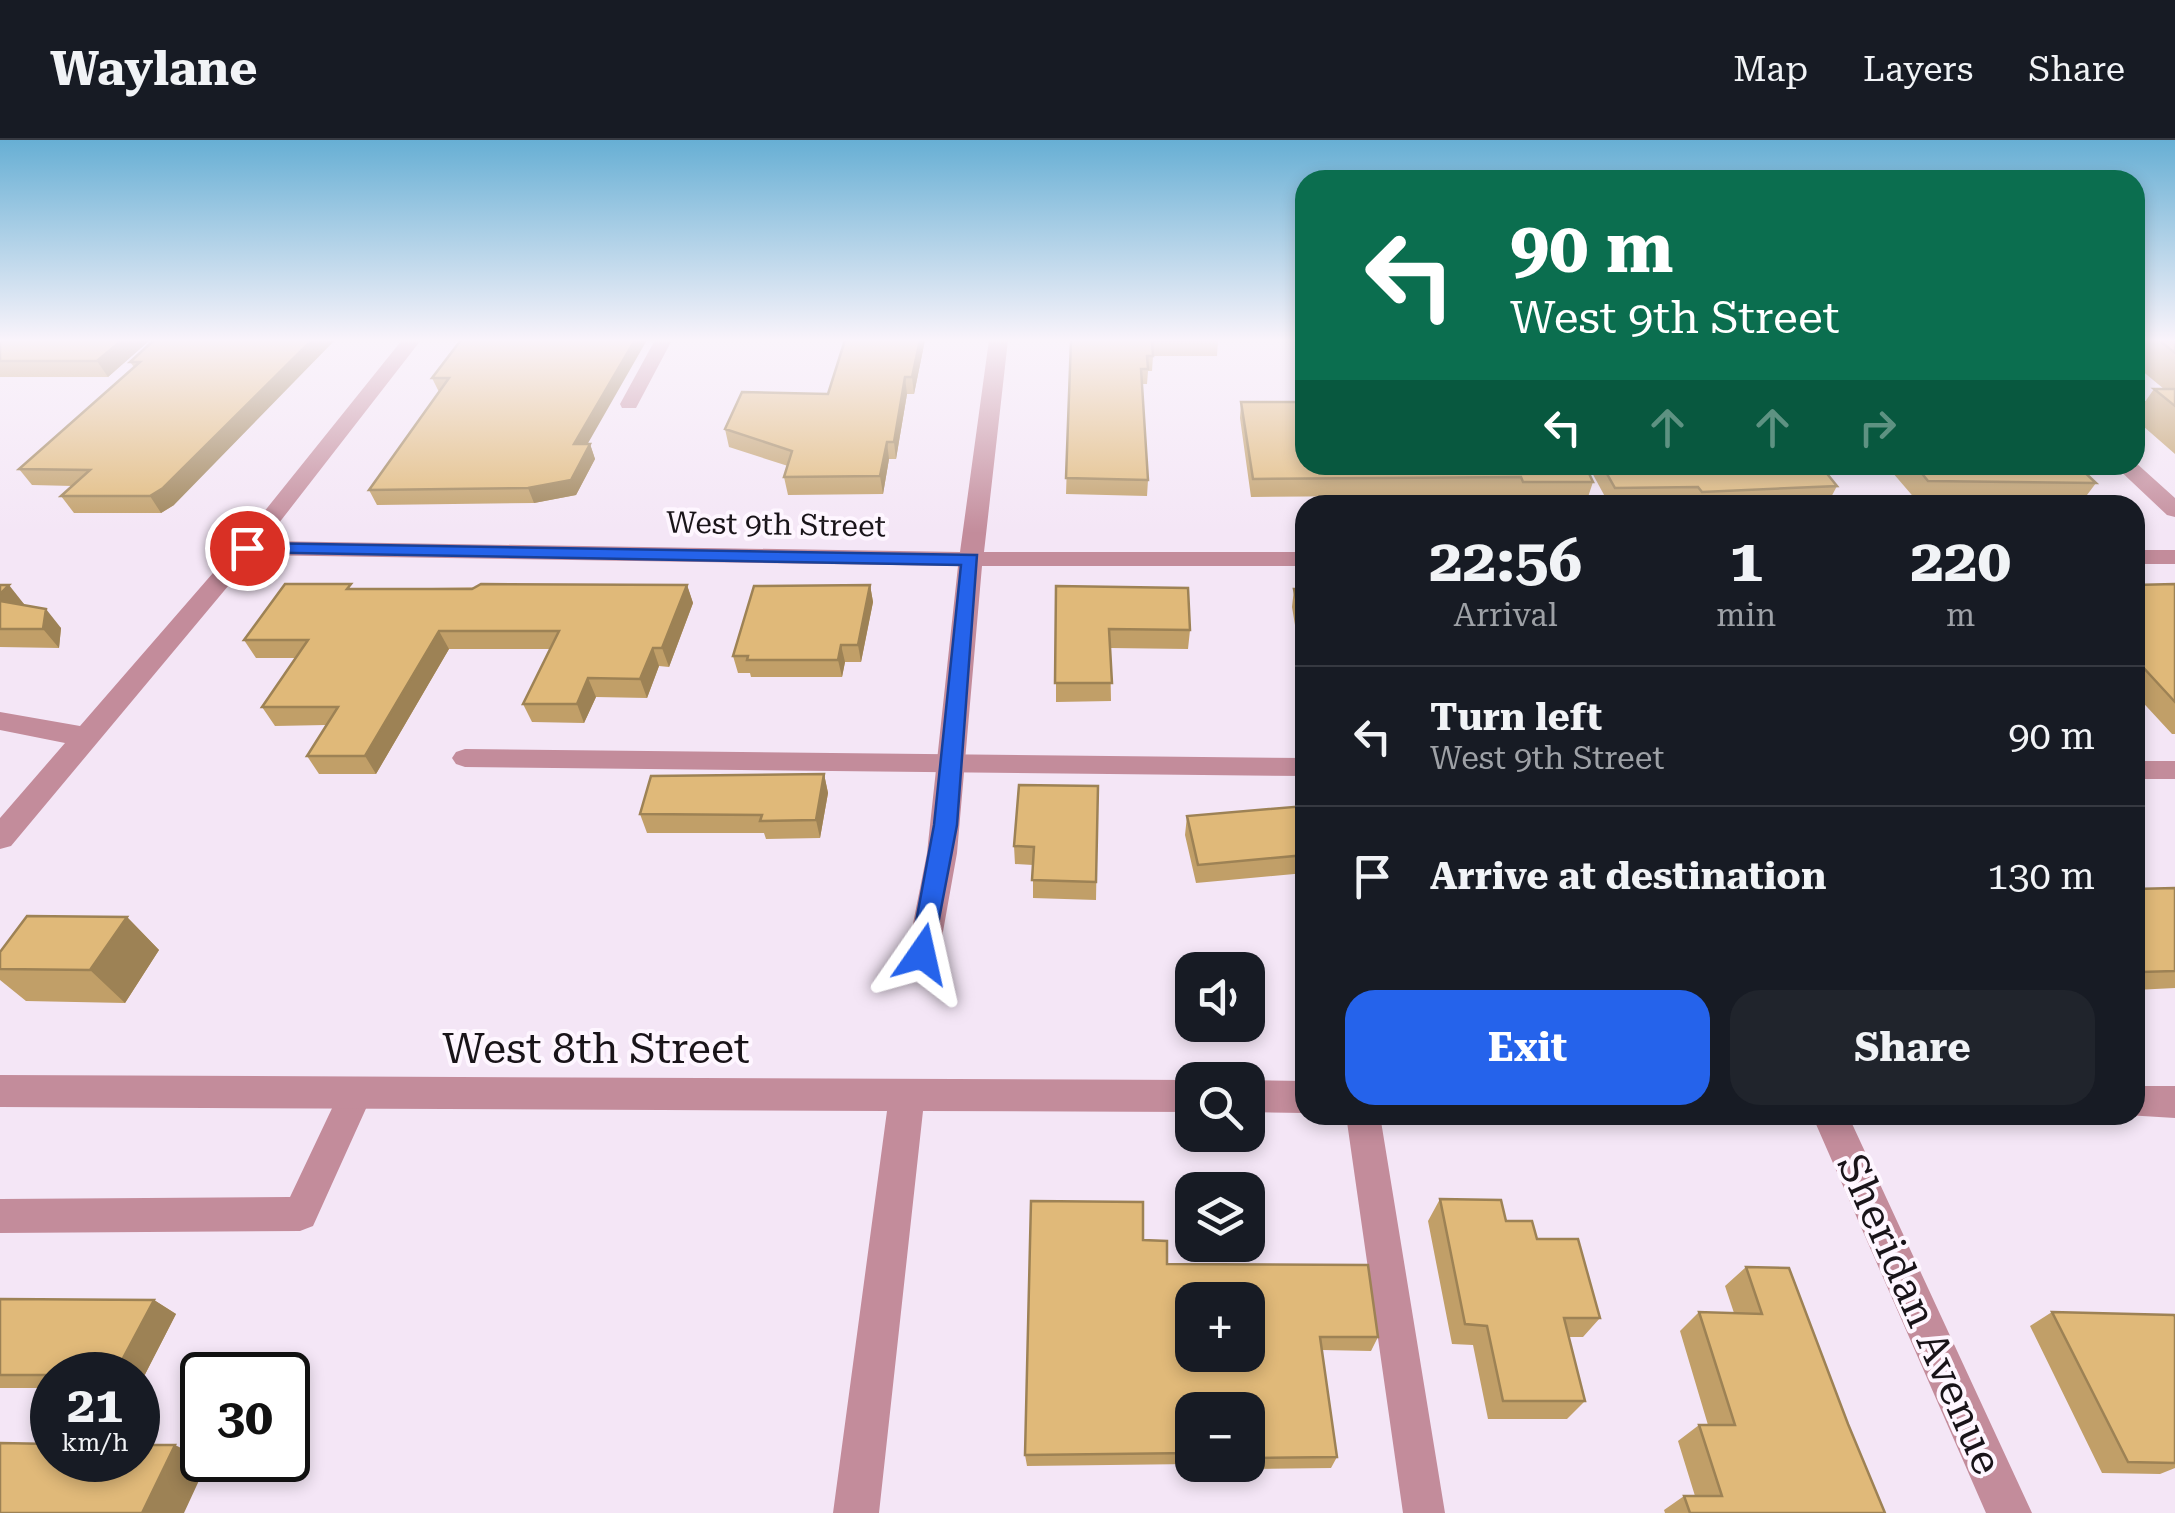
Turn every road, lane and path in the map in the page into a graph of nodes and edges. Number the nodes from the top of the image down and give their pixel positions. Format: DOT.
graph roads {
  1 [pos="361,404"];
  2 [pos="990,404"];
  3 [pos="2145,407"];
  4 [pos="2175,407"];
  5 [pos="2136,475"];
  6 [pos="2175,510"];
  7 [pos="247,548"];
  8 [pos="2145,557"];
  9 [pos="2175,558"];
  10 [pos="971,559"];
  11 [pos="1295,559"];
  12 [pos="0,721"];
  13 [pos="86,737"];
  14 [pos="465,758"];
  15 [pos="952,766"];
  16 [pos="1295,767"];
  17 [pos="2145,770"];
  18 [pos="2175,770"];
  19 [pos="0,838"];
  20 [pos="922,954"];
  21 [pos="0,1092"];
  22 [pos="356,1093"];
  23 [pos="907,1093"];
  24 [pos="1175,1096"];
  25 [pos="1265,1096"];
  26 [pos="1295,1097"];
  27 [pos="2145,1102"];
  28 [pos="2175,1102"];
  29 [pos="1364,1125"];
  30 [pos="1834,1125"];
  31 [pos="0,1216"];
  32 [pos="856,1513"];
  33 [pos="1424,1513"];
  34 [pos="2009,1513"];
  1 -- 7 [label="street"];
  2 -- 10 [label="street"];
  3 -- 4 [label="lane"];
  5 -- 6 [label="street"];
  7 -- 10 [label="street, West 9th Street"];
  7 -- 13 [label="street"];
  8 -- 9 [label="street"];
  10 -- 11 [label="street, West 9th Street"];
  10 -- 15 [label="street"];
  12 -- 13 [label="street"];
  13 -- 19 [label="street"];
  14 -- 15 [label="lane"];
  15 -- 16 [label="lane"];
  15 -- 20 [label="street"];
  17 -- 18 [label="lane"];
  21 -- 22 [label="street, West 8th Street"];
  22 -- 23 [label="street, West 8th Street"];
  22 -- 31 [label="lane"];
  23 -- 24 [label="street, West 8th Street"];
  23 -- 32 [label="street"];
  25 -- 26 [label="street"];
  27 -- 28 [label="street"];
  29 -- 33 [label="lane"];
  30 -- 34 [label="street, Sheridan Avenue"];
}
